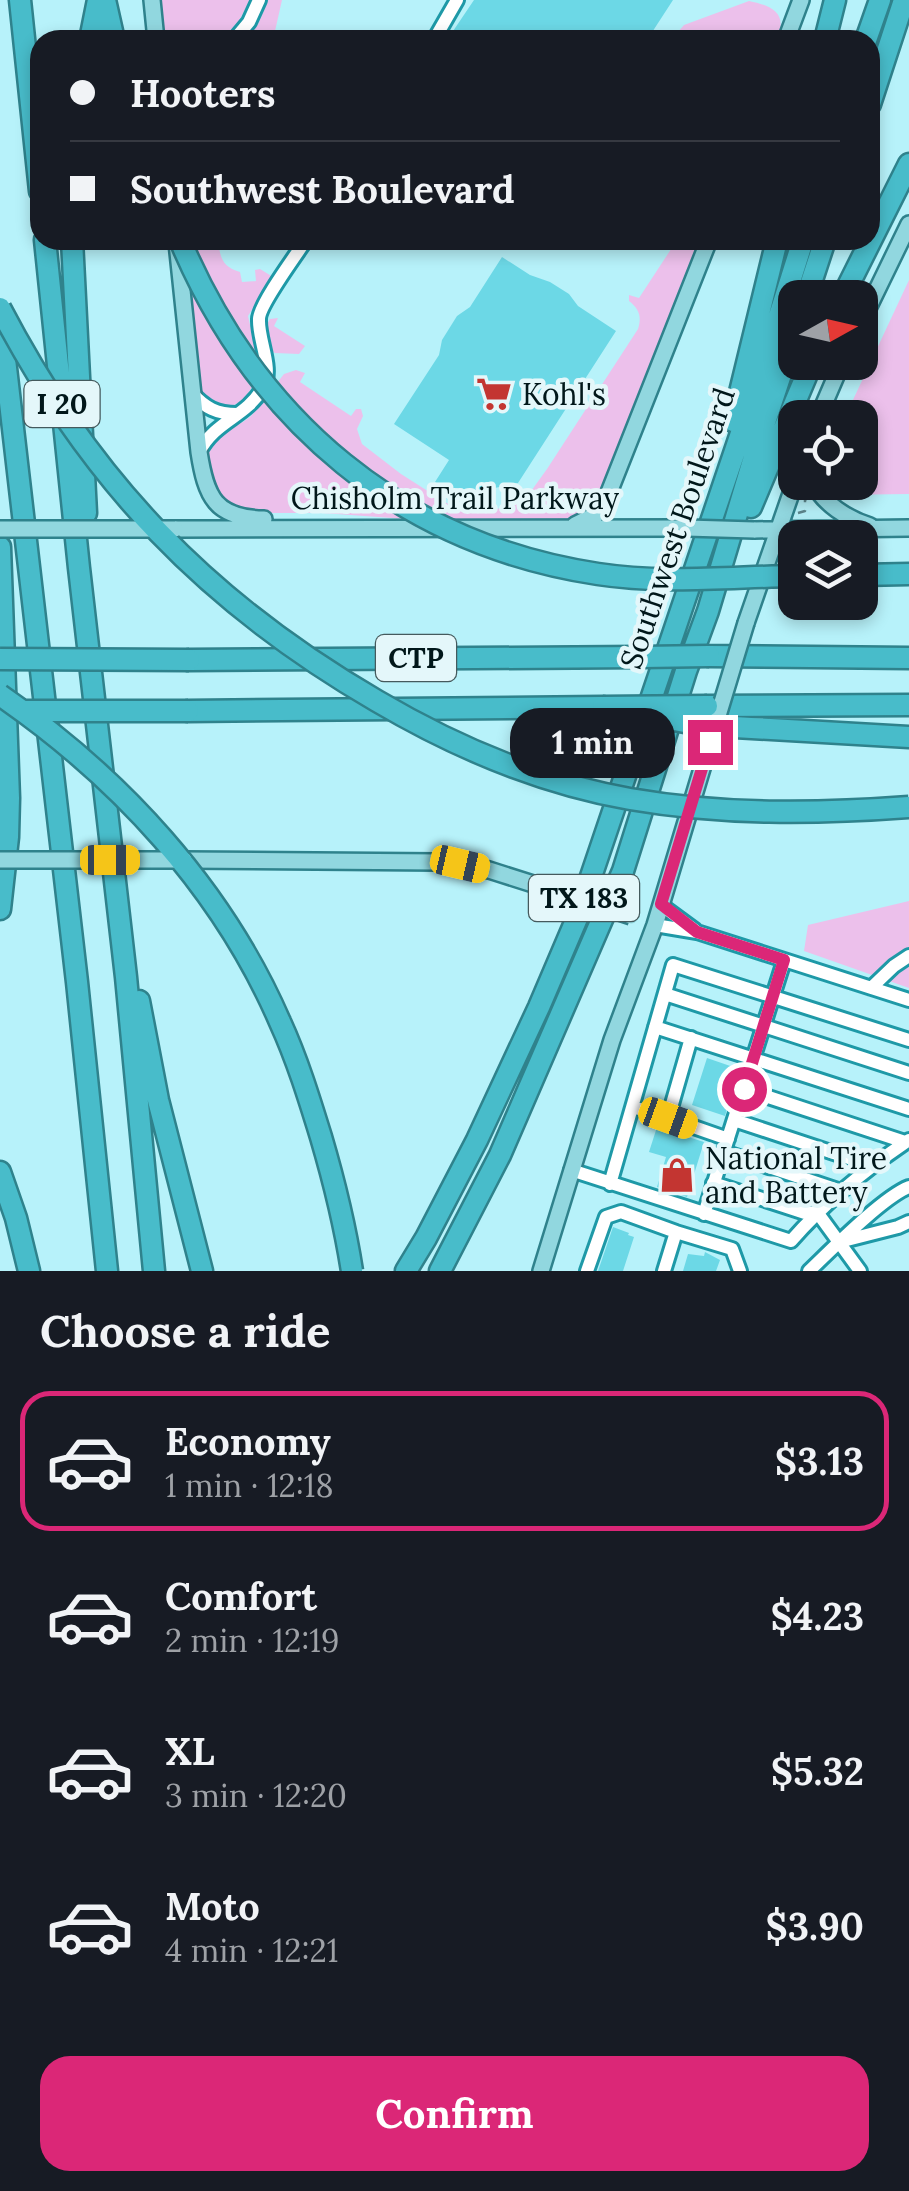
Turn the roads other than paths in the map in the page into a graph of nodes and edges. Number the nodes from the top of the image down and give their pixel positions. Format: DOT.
graph roads {
  1 [pos="20,0"];
  2 [pos="101,0"];
  3 [pos="152,0"];
  4 [pos="260,0"];
  5 [pos="457,0"];
  6 [pos="800,0"];
  7 [pos="834,0"];
  8 [pos="880,0"];
  9 [pos="904,0"];
  10 [pos="93,30"];
  11 [pos="111,30"];
  12 [pos="155,30"];
  13 [pos="242,30"];
  14 [pos="440,30"];
  15 [pos="790,30"];
  16 [pos="827,30"];
  17 [pos="870,30"];
  18 [pos="880,73"];
  19 [pos="30,96"];
  20 [pos="909,164"];
  21 [pos="880,222"];
  22 [pos="909,224"];
  23 [pos="46,250"];
  24 [pos="73,250"];
  25 [pos="179,250"];
  26 [pos="183,250"];
  27 [pos="300,250"];
  28 [pos="705,250"];
  29 [pos="774,250"];
  30 [pos="800,250"];
  31 [pos="823,250"];
  32 [pos="866,250"];
  33 [pos="812,280"];
  34 [pos="851,280"];
  35 [pos="878,288"];
  36 [pos="0,308"];
  37 [pos="0,316"];
  38 [pos="780,380"];
  39 [pos="804,380"];
  40 [pos="192,393"];
  41 [pos="239,414"];
  42 [pos="199,452"];
  43 [pos="827,500"];
  44 [pos="716,506"];
  45 [pos="853,520"];
  46 [pos="301,528"];
  47 [pos="568,528"];
  48 [pos="909,528"];
  49 [pos="0,529"];
  50 [pos="878,529"];
  51 [pos="778,531"];
  52 [pos="0,546"];
  53 [pos="79,568"];
  54 [pos="909,574"];
  55 [pos="878,575"];
  56 [pos="778,576"];
  57 [pos="708,610"];
  58 [pos="909,658"];
  59 [pos="0,659"];
  60 [pos="0,695"];
  61 [pos="909,705"];
  62 [pos="0,711"];
  63 [pos="706,724"];
  64 [pos="909,737"];
  65 [pos="8,798"];
  66 [pos="909,807"];
  67 [pos="0,844"];
  68 [pos="0,860"];
  69 [pos="661,904"];
  70 [pos="0,910"];
  71 [pos="655,925"];
  72 [pos="697,932"];
  73 [pos="909,956"];
  74 [pos="784,960"];
  75 [pos="126,977"];
  76 [pos="871,988"];
  77 [pos="665,994"];
  78 [pos="773,995"];
  79 [pos="909,1000"];
  80 [pos="763,1026"];
  81 [pos="655,1027"];
  82 [pos="691,1038"];
  83 [pos="909,1040"];
  84 [pos="753,1058"];
  85 [pos="909,1073"];
  86 [pos="744,1089"];
  87 [pos="632,1107"];
  88 [pos="909,1109"];
  89 [pos="668,1118"];
  90 [pos="734,1120"];
  91 [pos="907,1141"];
  92 [pos="726,1146"];
  93 [pos="873,1166"];
  94 [pos="571,1170"];
  95 [pos="0,1172"];
  96 [pos="713,1183"];
  97 [pos="610,1184"];
  98 [pos="909,1187"];
  99 [pos="841,1192"];
  100 [pos="704,1214"];
  101 [pos="811,1214"];
  102 [pos="909,1222"];
  103 [pos="676,1232"];
  104 [pos="840,1242"];
  105 [pos="200,1266"];
  106 [pos="29,1271"];
  107 [pos="107,1271"];
  108 [pos="154,1271"];
  109 [pos="352,1271"];
  110 [pos="406,1271"];
  111 [pos="440,1271"];
  112 [pos="541,1271"];
  113 [pos="586,1271"];
  114 [pos="664,1271"];
  115 [pos="740,1271"];
  116 [pos="809,1271"];
  117 [pos="860,1271"];
  1 -- 19 [label="highway"];
  2 -- 10 [label="highway"];
  2 -- 11 [label="highway"];
  3 -- 12 [label="main road"];
  4 -- 13 [label="street"];
  5 -- 14 [label="street"];
  6 -- 15 [label="main road"];
  7 -- 16 [label="highway"];
  8 -- 17 [label="highway"];
  9 -- 18 [label="highway"];
  20 -- 21 [label="highway"];
  22 -- 35 [label="main road"];
  23 -- 53 [label="highway, I 20"];
  24 -- 53 [label="highway"];
  25 -- 40 [label="main road"];
  26 -- 56 [label="highway, bridge"];
  27 -- 41 [label="street"];
  28 -- 47 [label="main road"];
  29 -- 44 [label="highway"];
  30 -- 44 [label="highway, Southwest Boulevard / TX 183"];
  31 -- 33 [label="highway"];
  32 -- 34 [label="highway"];
  36 -- 66 [label="highway, bridge"];
  37 -- 107 [label="highway, I 20"];
  38 -- 57 [label="highway, Southwest Boulevard / TX 183"];
  39 -- 57 [label="highway"];
  40 -- 41 [label="street"];
  40 -- 42 [label="main road"];
  41 -- 42 [label="street"];
  42 -- 46 [label="main road"];
  43 -- 45 [label="main road"];
  44 -- 110 [label="highway, Southwest Boulevard / TX 183"];
  46 -- 47 [label="main road, Chisholm Trail Parkway"];
  46 -- 49 [label="main road, Chisholm Trail Parkway, bridge"];
  47 -- 51 [label="main road, Chisholm Trail Parkway, bridge"];
  48 -- 50 [label="main road, Chisholm Trail Parkway"];
  51 -- 63 [label="main road, bridge"];
  52 -- 65 [label="highway"];
  53 -- 75 [label="highway, I 20"];
  54 -- 55 [label="highway"];
  57 -- 111 [label="highway, Southwest Boulevard / TX 183"];
  58 -- 59 [label="highway, CTP, bridge"];
  60 -- 109 [label="highway, bridge"];
  61 -- 63 [label="highway, CTP"];
  62 -- 63 [label="highway, CTP, bridge"];
  63 -- 64 [label="highway"];
  63 -- 69 [label="main road"];
  65 -- 67 [label="highway"];
  65 -- 70 [label="highway"];
  68 -- 71 [label="main road, bridge"];
  69 -- 71 [label="main road"];
  69 -- 72 [label="street"];
  71 -- 72 [label="street"];
  71 -- 94 [label="main road"];
  72 -- 74 [label="street"];
  73 -- 76 [label="street"];
  74 -- 76 [label="street"];
  74 -- 78 [label="street"];
  75 -- 105 [label="highway"];
  75 -- 108 [label="highway, I 20"];
  76 -- 79 [label="street"];
  77 -- 78 [label="street"];
  77 -- 80 [label="street"];
  77 -- 81 [label="street"];
  78 -- 80 [label="street"];
  78 -- 83 [label="street"];
  80 -- 84 [label="street"];
  80 -- 85 [label="street"];
  81 -- 82 [label="street"];
  81 -- 87 [label="street"];
  82 -- 84 [label="street"];
  82 -- 89 [label="street"];
  84 -- 86 [label="street"];
  84 -- 88 [label="street"];
  86 -- 90 [label="street"];
  86 -- 91 [label="street"];
  87 -- 89 [label="street"];
  87 -- 97 [label="street"];
  89 -- 92 [label="street"];
  90 -- 92 [label="street"];
  90 -- 93 [label="street"];
  91 -- 93 [label="street"];
  92 -- 96 [label="street"];
  92 -- 99 [label="street"];
  93 -- 99 [label="street"];
  94 -- 97 [label="street"];
  94 -- 112 [label="main road"];
  95 -- 106 [label="highway"];
  96 -- 100 [label="street"];
  96 -- 101 [label="street"];
  97 -- 100 [label="street"];
  98 -- 104 [label="street"];
  99 -- 101 [label="street"];
  100 -- 101 [label="street"];
  101 -- 104 [label="street"];
  102 -- 104 [label="street"];
  103 -- 113 [label="street"];
  103 -- 114 [label="street"];
  103 -- 115 [label="street"];
  104 -- 116 [label="street"];
  104 -- 117 [label="street"];
}
